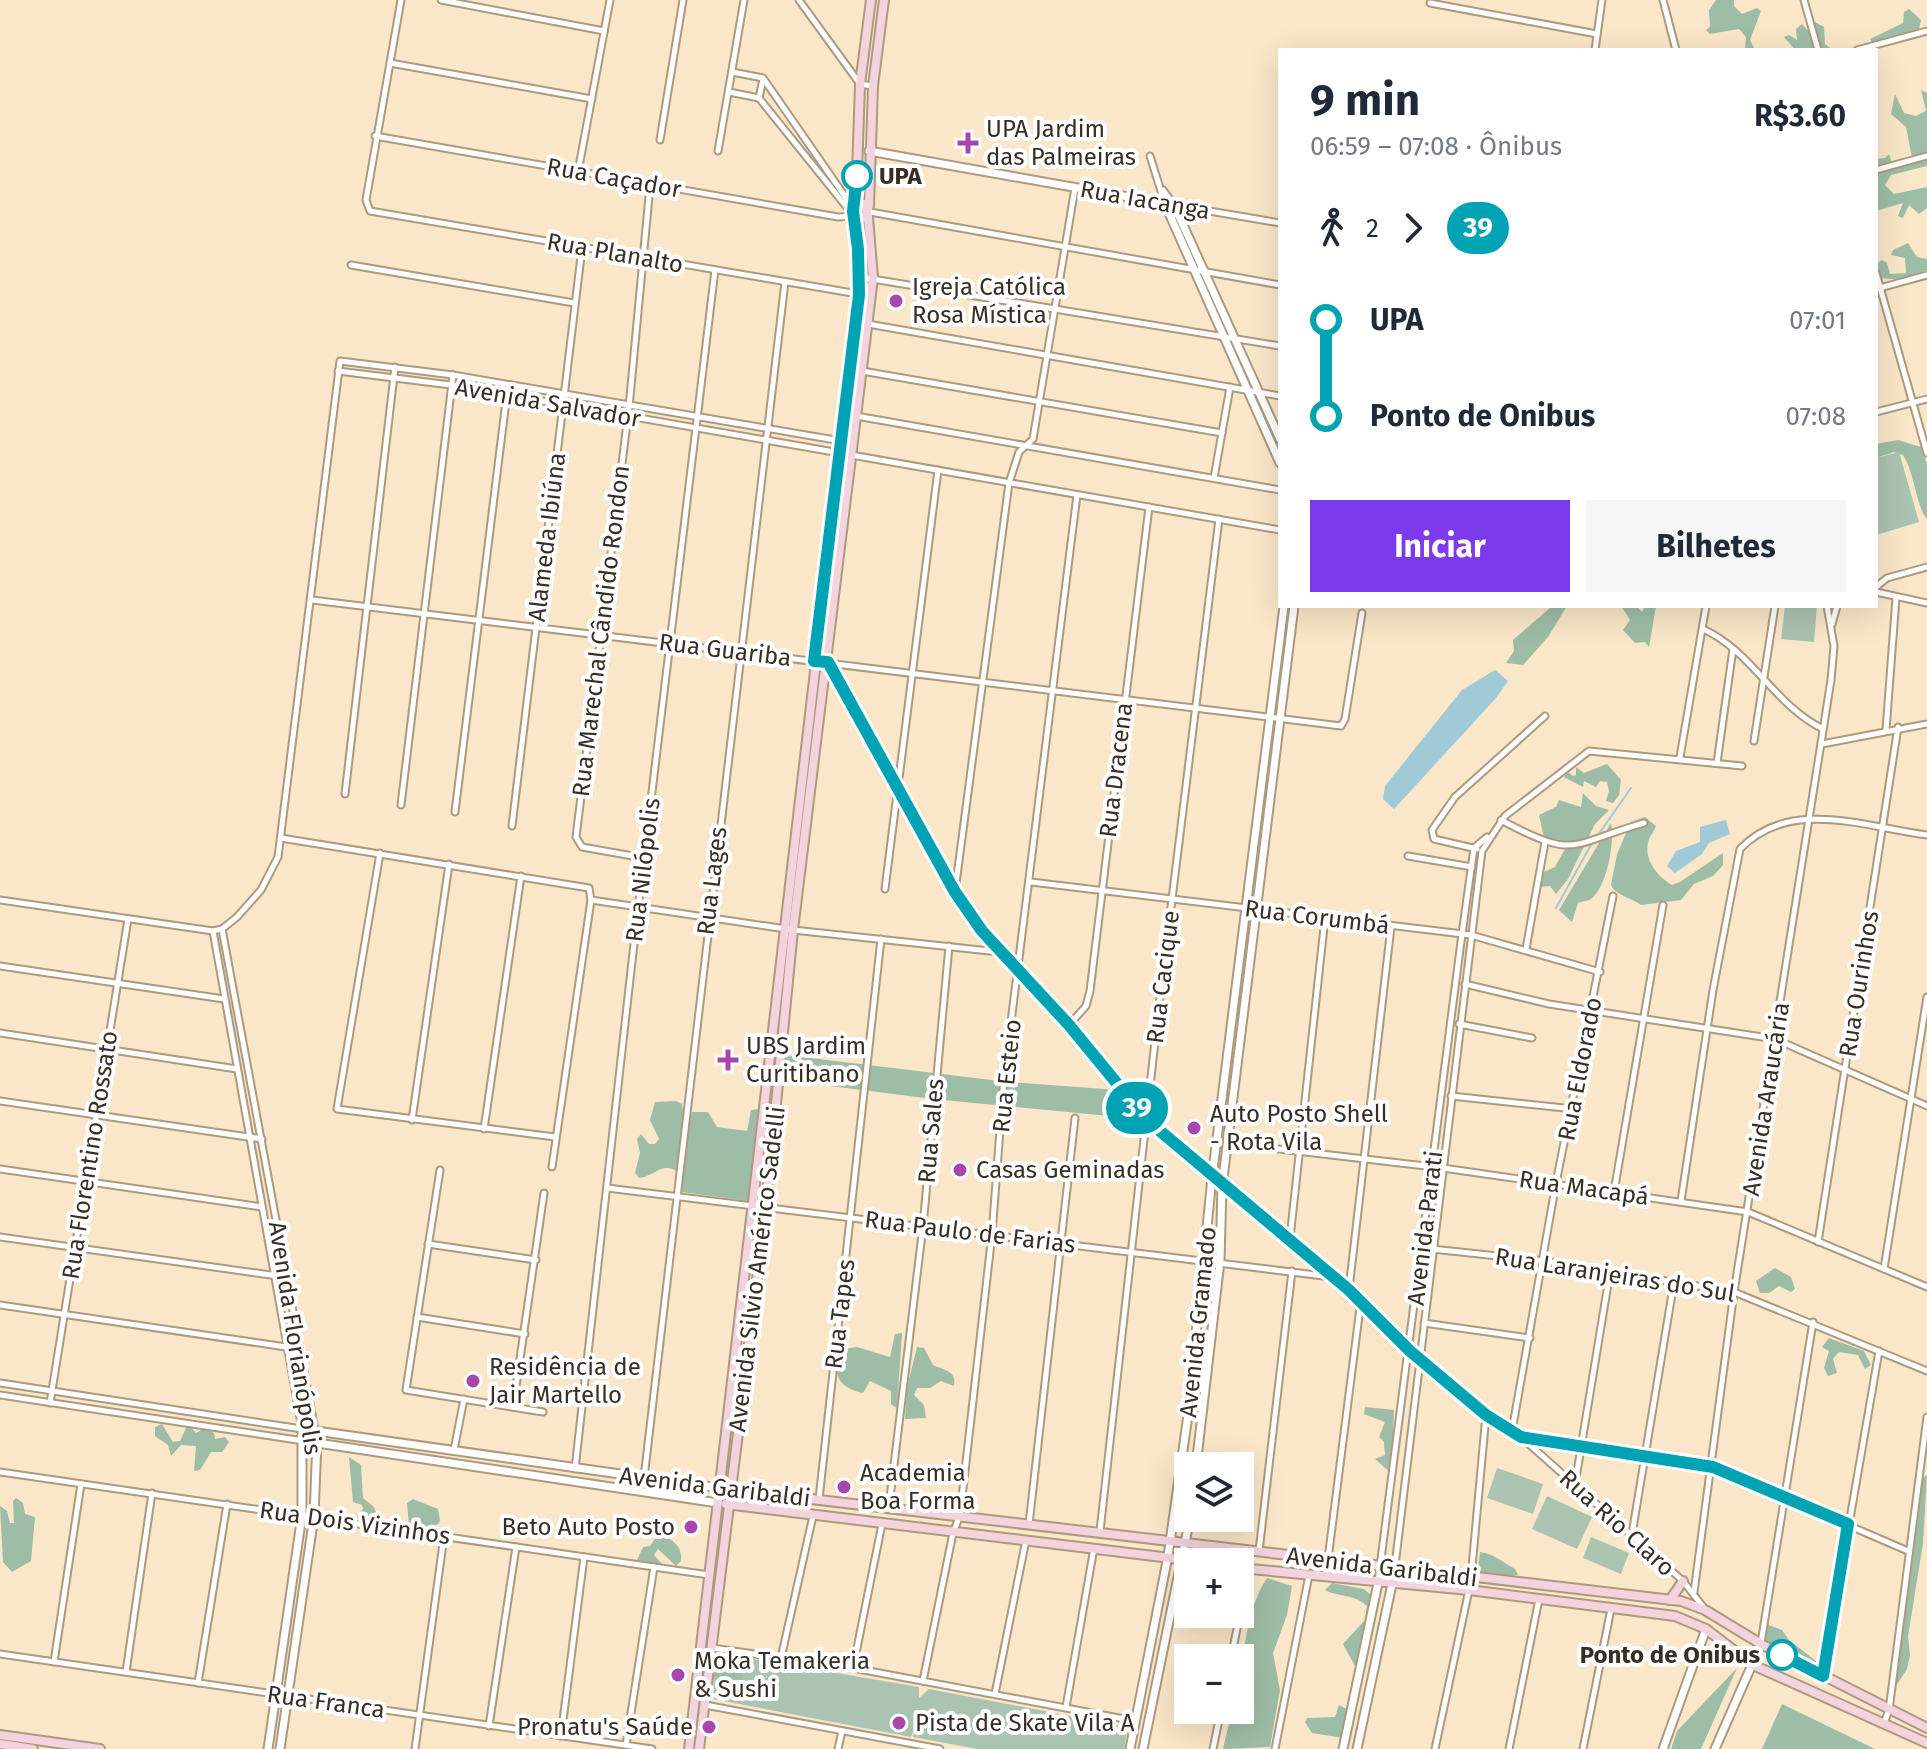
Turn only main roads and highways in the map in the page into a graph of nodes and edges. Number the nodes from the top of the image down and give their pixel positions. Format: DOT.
graph roads {
  1 [pos="871,0"];
  2 [pos="884,0"];
  3 [pos="854,212"];
  4 [pos="869,212"];
  5 [pos="774,1006"];
  6 [pos="786,1007"];
  7 [pos="736,1355"];
  8 [pos="747,1356"];
  9 [pos="719,1488"];
  10 [pos="731,1489"];
  11 [pos="718,1503"];
  12 [pos="729,1504"];
  13 [pos="1174,1557"];
  14 [pos="1254,1569"];
  15 [pos="1683,1581"];
  16 [pos="1670,1600"];
  17 [pos="1720,1619"];
  18 [pos="1706,1629"];
  19 [pos="1927,1728"];
  20 [pos="5,1740"];
  21 [pos="1927,1743"];
  22 [pos="33,1749"];
  23 [pos="100,1749"];
  24 [pos="689,1749"];
  25 [pos="699,1749"];
  1 -- 3 [label="main road, Avenida Silvio Américo Sadelli"];
  2 -- 4 [label="main road, Avenida Silvio Américo Sadelli"];
  3 -- 4 [label="main road"];
  3 -- 4 [label="main road"];
  3 -- 5 [label="main road, Avenida Silvio Américo Sadelli"];
  4 -- 6 [label="main road, Avenida Silvio Américo Sadelli"];
  5 -- 6 [label="main road"];
  5 -- 7 [label="main road, Avenida Silvio Américo Sadelli"];
  6 -- 8 [label="main road, Avenida Silvio Américo Sadelli"];
  7 -- 8 [label="main road"];
  7 -- 9 [label="main road, Avenida Silvio Américo Sadelli"];
  8 -- 10 [label="main road, Avenida Silvio Américo Sadelli"];
  9 -- 10 [label="main road, Avenida Garibaldi"];
  9 -- 11 [label="main road, Avenida Silvio Américo Sadelli"];
  10 -- 12 [label="main road, Avenida Silvio Américo Sadelli"];
  10 -- 16 [label="main road, Avenida Garibaldi"];
  11 -- 12 [label="main road, Avenida Garibaldi"];
  11 -- 24 [label="main road, Avenida Silvio Américo Sadelli"];
  12 -- 13 [label="main road, Avenida Garibaldi"];
  12 -- 25 [label="main road, Avenida Silvio Américo Sadelli"];
  14 -- 18 [label="main road, Avenida Garibaldi"];
  15 -- 16 [label="main road"];
  16 -- 17 [label="main road, Avenida Garibaldi"];
  17 -- 18 [label="main road"];
  17 -- 19 [label="main road, Avenida Garibaldi"];
  18 -- 21 [label="main road, Avenida Garibaldi"];
  20 -- 22 [label="main road"];
  20 -- 23 [label="main road"];
}
